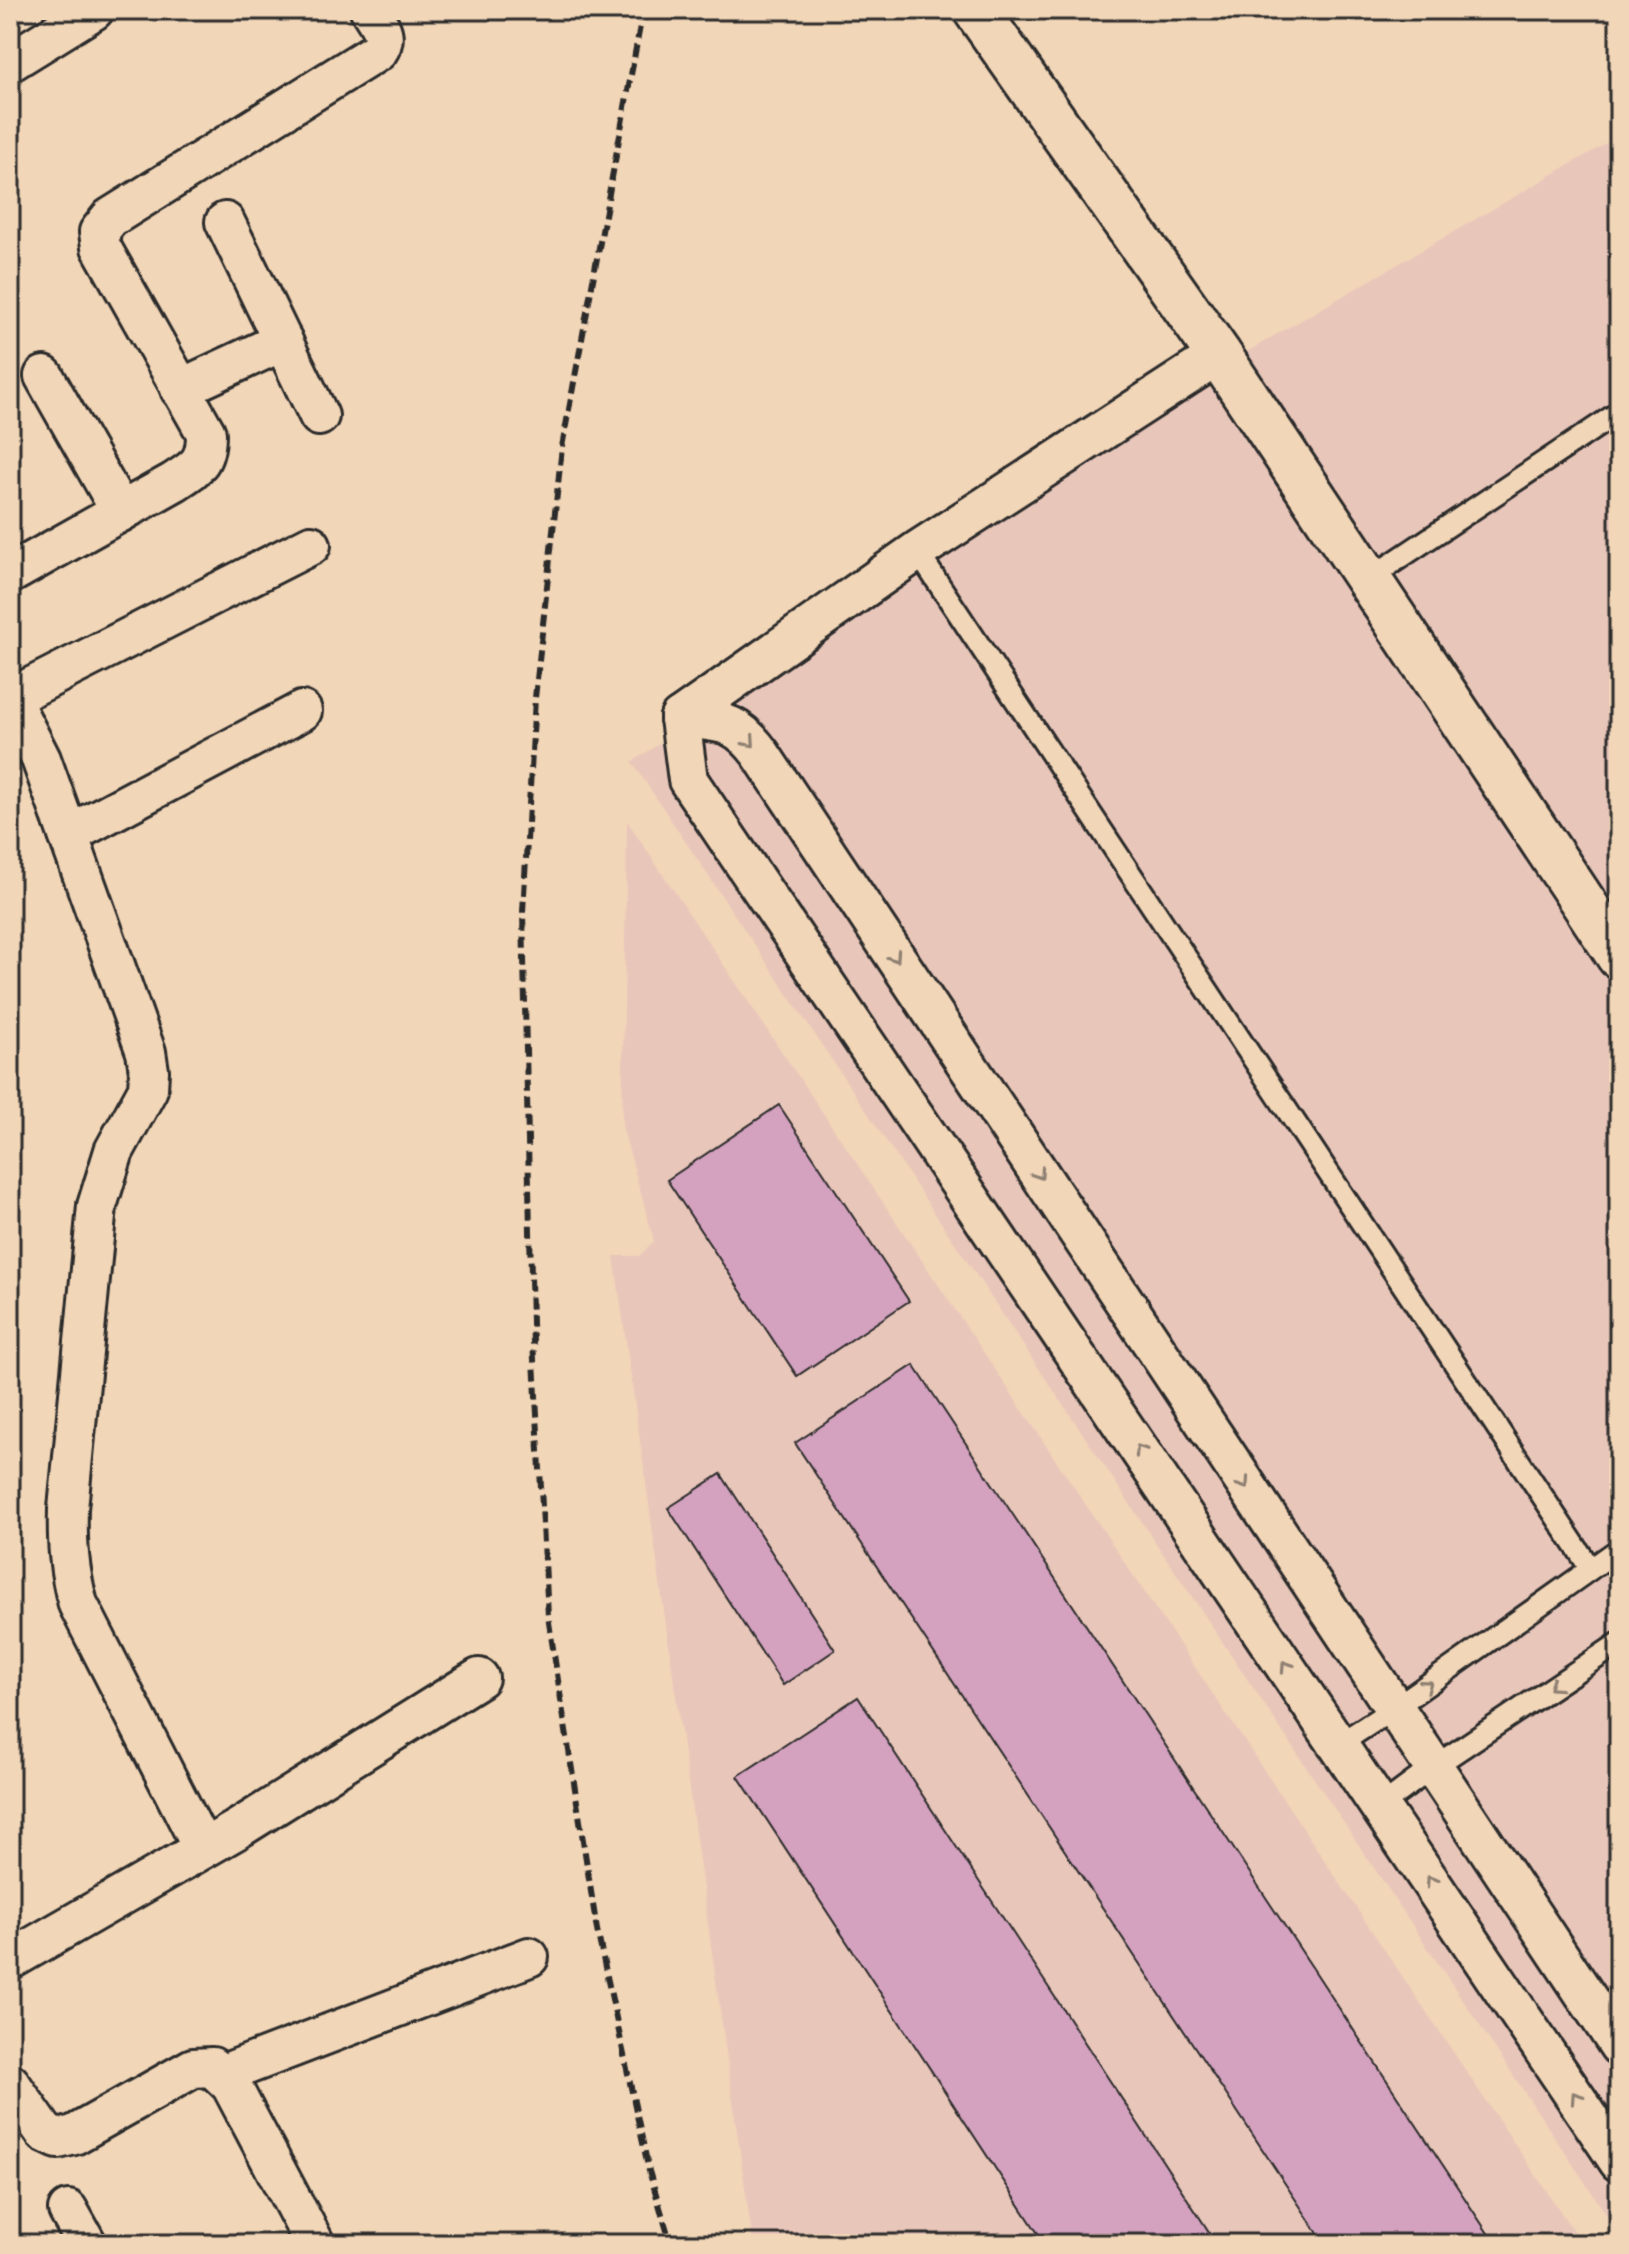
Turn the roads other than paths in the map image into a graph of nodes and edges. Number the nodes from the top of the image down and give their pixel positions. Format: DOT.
graph roads {
  1 [pos="94,10"];
  2 [pos="370,10"];
  3 [pos="976,10"];
  4 [pos="10,62"];
  5 [pos="225,222"];
  6 [pos="283,341"];
  7 [pos="1219,355"];
  8 [pos="44,376"];
  9 [pos="180,389"];
  10 [pos="1619,412"];
  11 [pos="319,416"];
  12 [pos="121,512"];
  13 [pos="311,545"];
  14 [pos="917,551"];
  15 [pos="10,574"];
  16 [pos="1367,580"];
  17 [pos="10,698"];
  18 [pos="302,711"];
  19 [pos="680,718"];
  20 [pos="68,835"];
  21 [pos="1619,956"];
  22 [pos="1619,1549"];
  23 [pos="1590,1568"];
  24 [pos="1619,1643"];
  25 [pos="479,1678"];
  26 [pos="1393,1709"];
  27 [pos="1339,1744"];
  28 [pos="1432,1768"];
  29 [pos="1381,1806"];
  30 [pos="202,1847"];
  31 [pos="529,1957"];
  32 [pos="10,1960"];
  33 [pos="1619,2046"];
  34 [pos="223,2074"];
  35 [pos="10,2083"];
  36 [pos="1615,2147"];
  37 [pos="68,2210"];
  38 [pos="87,2244"];
  39 [pos="315,2244"];
  1 -- 4 [label="street"];
  2 -- 9 [label="street"];
  3 -- 7 [label="street"];
  5 -- 6 [label="street"];
  6 -- 9 [label="street"];
  6 -- 11 [label="street"];
  7 -- 14 [label="street"];
  7 -- 16 [label="street"];
  8 -- 12 [label="street"];
  9 -- 12 [label="street"];
  10 -- 16 [label="lane"];
  12 -- 15 [label="street"];
  13 -- 17 [label="street"];
  14 -- 19 [label="street"];
  14 -- 23 [label="lane"];
  16 -- 21 [label="street"];
  17 -- 20 [label="street"];
  18 -- 20 [label="street"];
  19 -- 26 [label="street, one-way"];
  27 -- 19 [label="street, one-way"];
  20 -- 30 [label="street"];
  22 -- 23 [label="lane"];
  26 -- 23 [label="lane, one-way"];
  24 -- 28 [label="lane, one-way"];
  25 -- 30 [label="street"];
  26 -- 27 [label="lane"];
  26 -- 28 [label="street"];
  27 -- 29 [label="street"];
  28 -- 29 [label="lane"];
  28 -- 33 [label="street"];
  36 -- 29 [label="street, one-way"];
  30 -- 32 [label="street"];
  31 -- 34 [label="street"];
  34 -- 35 [label="street"];
  34 -- 39 [label="street"];
  37 -- 38 [label="street"];
}
